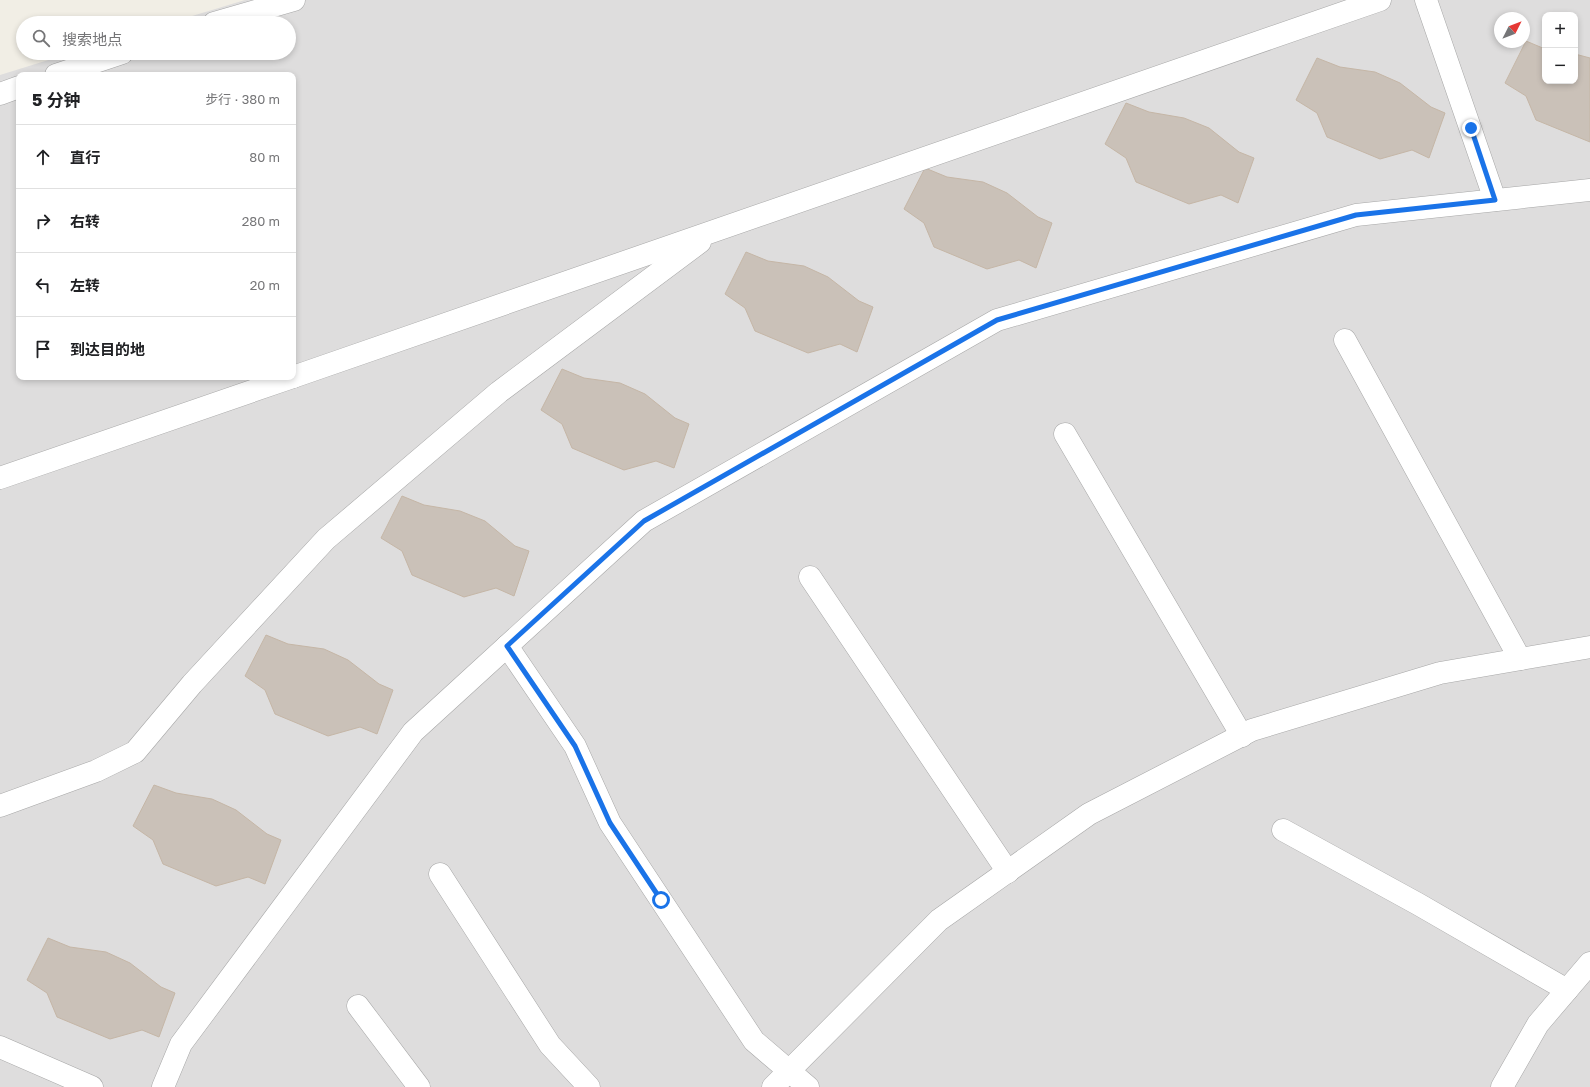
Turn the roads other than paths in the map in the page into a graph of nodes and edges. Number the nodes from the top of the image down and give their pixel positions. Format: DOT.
graph roads {
  1 [pos="294,0"];
  2 [pos="1380,0"];
  3 [pos="1426,0"];
  4 [pos="238,16"];
  5 [pos="101,60"];
  6 [pos="65,72"];
  7 [pos="16,88"];
  8 [pos="0,94"];
  9 [pos="1590,190"];
  10 [pos="1495,200"];
  11 [pos="716,230"];
  12 [pos="1345,340"];
  13 [pos="296,376"];
  14 [pos="284,380"];
  15 [pos="1065,434"];
  16 [pos="0,478"];
  17 [pos="810,577"];
  18 [pos="507,646"];
  19 [pos="1590,647"];
  20 [pos="1520,659"];
  21 [pos="1242,736"];
  22 [pos="0,806"];
  23 [pos="1283,830"];
  24 [pos="1008,872"];
  25 [pos="440,874"];
  26 [pos="1590,963"];
  27 [pos="1567,990"];
  28 [pos="358,1006"];
  29 [pos="0,1047"];
  30 [pos="788,1070"];
  31 [pos="92,1087"];
  32 [pos="163,1087"];
  33 [pos="419,1087"];
  34 [pos="589,1087"];
  35 [pos="773,1087"];
  36 [pos="808,1087"];
  37 [pos="1502,1087"];
  1 -- 4 [label="street"];
  2 -- 11 [label="street"];
  3 -- 10 [label="street"];
  5 -- 6 [label="street"];
  7 -- 8 [label="street"];
  9 -- 10 [label="street"];
  10 -- 18 [label="street"];
  11 -- 13 [label="street"];
  11 -- 22 [label="street"];
  12 -- 20 [label="street"];
  14 -- 16 [label="street"];
  15 -- 21 [label="street"];
  17 -- 24 [label="street"];
  18 -- 30 [label="street"];
  18 -- 32 [label="street"];
  19 -- 20 [label="street"];
  20 -- 21 [label="street"];
  21 -- 24 [label="street"];
  23 -- 27 [label="street"];
  24 -- 30 [label="street"];
  25 -- 34 [label="street"];
  26 -- 27 [label="street"];
  27 -- 37 [label="street"];
  28 -- 33 [label="street"];
  29 -- 31 [label="street"];
  30 -- 35 [label="street"];
  30 -- 36 [label="street"];
}
